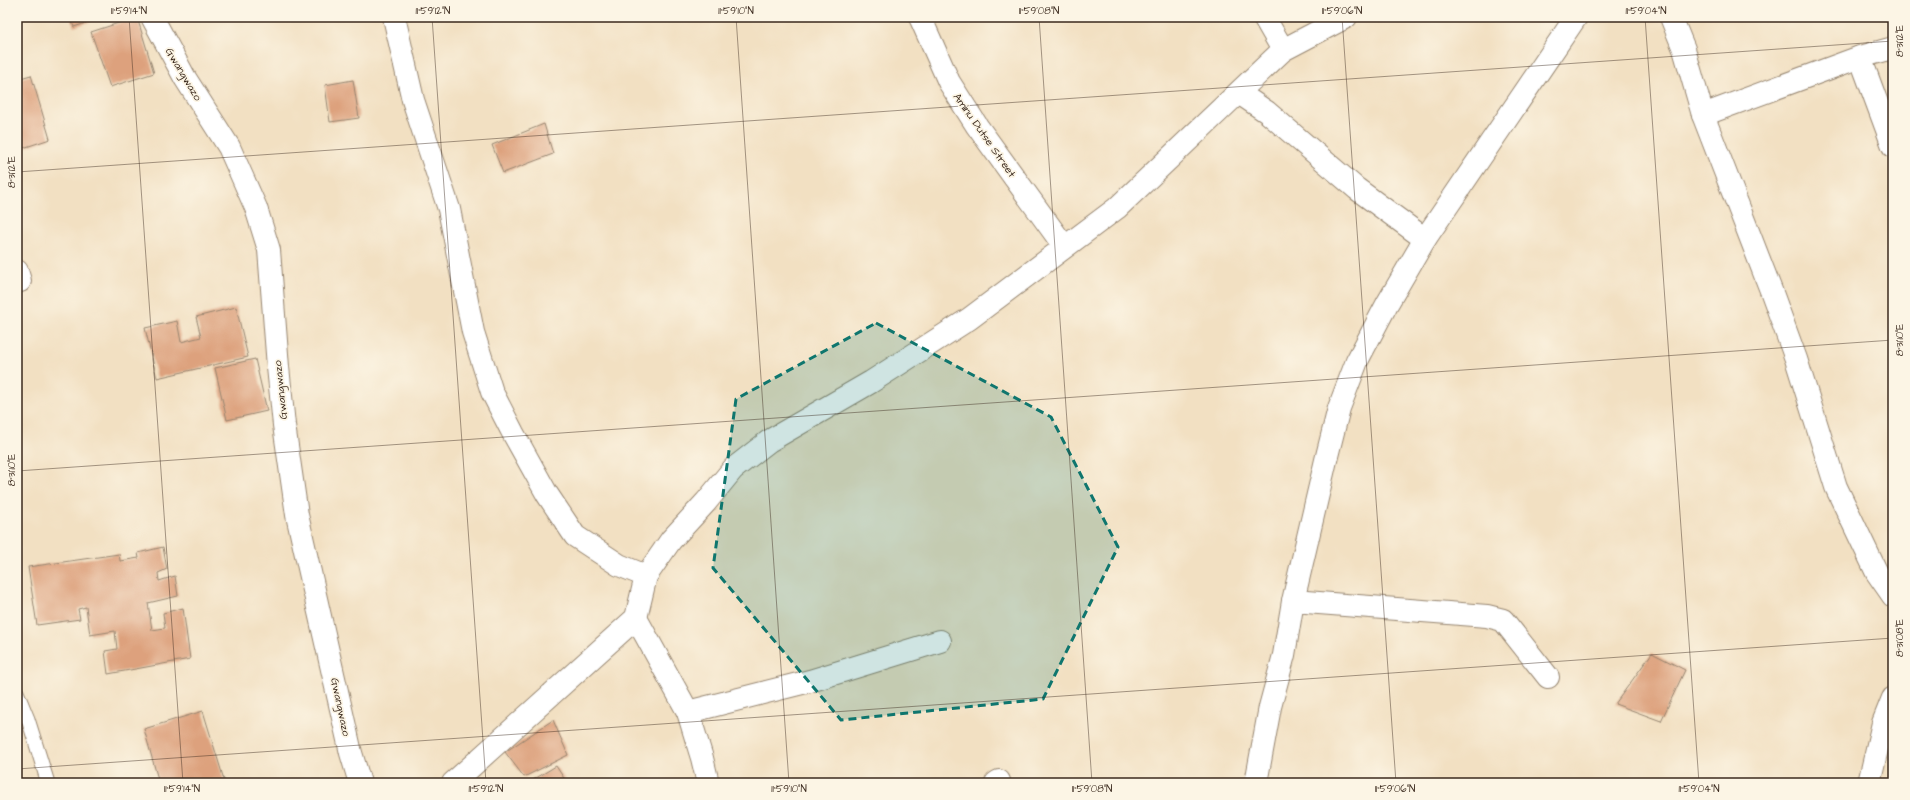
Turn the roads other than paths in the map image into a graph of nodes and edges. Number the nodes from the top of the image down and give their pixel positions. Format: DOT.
graph roads {
  1 [pos="152,17"];
  2 [pos="394,17"];
  3 [pos="920,17"];
  4 [pos="1264,17"];
  5 [pos="1346,17"];
  6 [pos="1576,17"];
  7 [pos="1671,17"];
  8 [pos="1893,48"];
  9 [pos="1283,50"];
  10 [pos="1860,57"];
  11 [pos="1239,93"];
  12 [pos="1703,115"];
  13 [pos="1893,146"];
  14 [pos="1425,239"];
  15 [pos="1064,246"];
  16 [pos="646,576"];
  17 [pos="1893,596"];
  18 [pos="1293,601"];
  19 [pos="636,618"];
  20 [pos="940,641"];
  21 [pos="1548,677"];
  22 [pos="17,692"];
  23 [pos="1893,698"];
  24 [pos="688,712"];
  25 [pos="48,783"];
  26 [pos="360,783"];
  27 [pos="453,783"];
  28 [pos="708,783"];
  29 [pos="1256,783"];
  30 [pos="1869,783"];
  1 -- 26 [label="street, Gwangwazo"];
  2 -- 16 [label="street"];
  3 -- 15 [label="street, Aminu Dutse Street"];
  4 -- 9 [label="street"];
  5 -- 9 [label="street"];
  6 -- 14 [label="street"];
  7 -- 12 [label="street"];
  8 -- 10 [label="street"];
  9 -- 11 [label="street"];
  10 -- 12 [label="street"];
  10 -- 13 [label="street"];
  11 -- 14 [label="street"];
  11 -- 15 [label="street"];
  12 -- 17 [label="street"];
  14 -- 18 [label="street"];
  15 -- 16 [label="street"];
  16 -- 19 [label="street"];
  18 -- 21 [label="street"];
  18 -- 29 [label="street"];
  19 -- 24 [label="street"];
  19 -- 27 [label="street"];
  20 -- 24 [label="street"];
  22 -- 25 [label="lane"];
  23 -- 30 [label="street"];
  24 -- 28 [label="street"];
}
